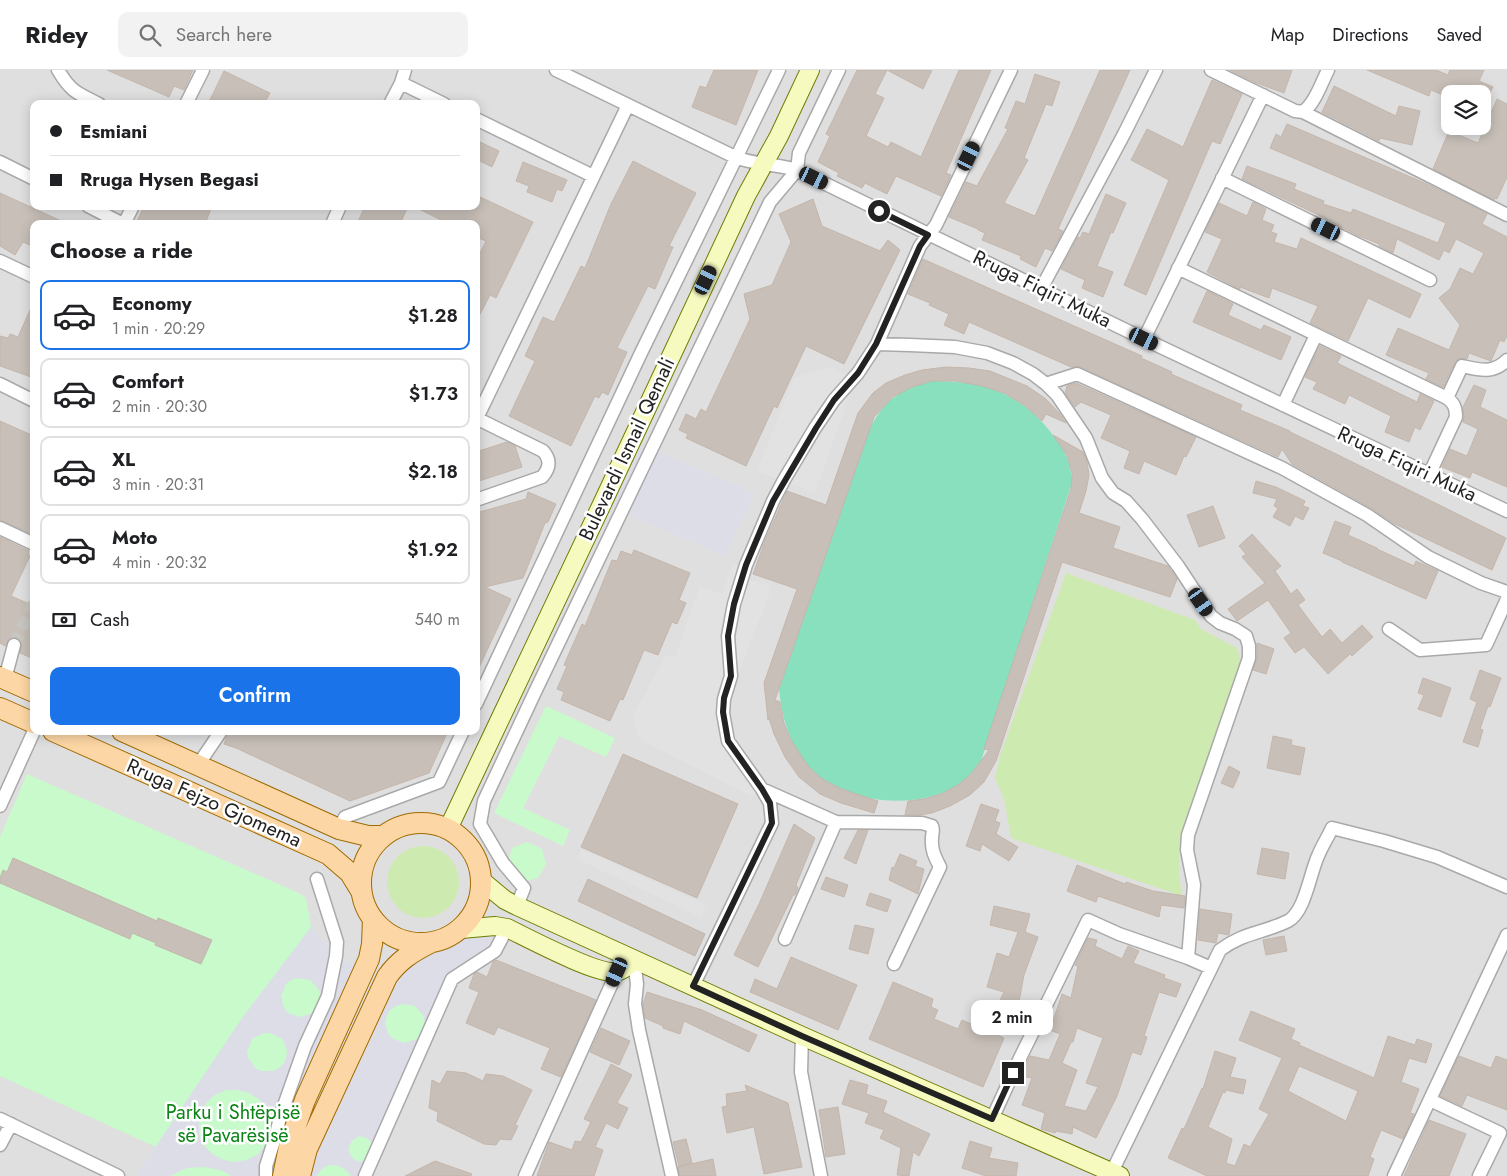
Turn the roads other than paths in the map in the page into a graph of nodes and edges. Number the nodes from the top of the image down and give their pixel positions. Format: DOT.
graph roads {
  1 [pos="58,70"];
  2 [pos="204,70"];
  3 [pos="405,70"];
  4 [pos="556,70"];
  5 [pos="779,70"];
  6 [pos="810,70"];
  7 [pos="839,70"];
  8 [pos="1011,70"];
  9 [pos="1156,70"];
  10 [pos="1211,70"];
  11 [pos="1328,70"];
  12 [pos="401,83"];
  13 [pos="1263,94"];
  14 [pos="91,100"];
  15 [pos="188,100"];
  16 [pos="392,100"];
  17 [pos="436,100"];
  18 [pos="628,105"];
  19 [pos="1303,112"];
  20 [pos="480,121"];
  21 [pos="735,157"];
  22 [pos="0,162"];
  23 [pos="764,163"];
  24 [pos="797,170"];
  25 [pos="593,176"];
  26 [pos="30,177"];
  27 [pos="1222,178"];
  28 [pos="96,210"];
  29 [pos="1507,214"];
  30 [pos="116,220"];
  31 [pos="928,235"];
  32 [pos="0,261"];
  33 [pos="1178,268"];
  34 [pos="30,275"];
  35 [pos="1430,280"];
  36 [pos="1041,288"];
  37 [pos="1316,335"];
  38 [pos="1144,339"];
  39 [pos="876,344"];
  40 [pos="1507,360"];
  41 [pos="0,384"];
  42 [pos="1046,384"];
  43 [pos="1446,398"];
  44 [pos="30,399"];
  45 [pos="480,402"];
  46 [pos="1283,405"];
  47 [pos="480,420"];
  48 [pos="1429,475"];
  49 [pos="480,499"];
  50 [pos="1507,511"];
  51 [pos="0,528"];
  52 [pos="30,542"];
  53 [pos="1507,592"];
  54 [pos="1507,599"];
  55 [pos="1389,629"];
  56 [pos="14,645"];
  57 [pos="2,678"];
  58 [pos="30,690"];
  59 [pos="480,695"];
  60 [pos="0,708"];
  61 [pos="30,721"];
  62 [pos="32,735"];
  63 [pos="62,735"];
  64 [pos="131,735"];
  65 [pos="218,735"];
  66 [pos="461,735"];
  67 [pos="198,766"];
  68 [pos="762,789"];
  69 [pos="0,806"];
  70 [pos="836,822"];
  71 [pos="339,829"];
  72 [pos="448,829"];
  73 [pos="383,836"];
  74 [pos="317,879"];
  75 [pos="482,882"];
  76 [pos="1507,887"];
  77 [pos="362,891"];
  78 [pos="517,906"];
  79 [pos="373,919"];
  80 [pos="506,928"];
  81 [pos="461,929"];
  82 [pos="1507,935"];
  83 [pos="785,939"];
  84 [pos="430,943"];
  85 [pos="1188,958"];
  86 [pos="634,960"];
  87 [pos="894,964"];
  88 [pos="1211,968"];
  89 [pos="617,972"];
  90 [pos="693,986"];
  91 [pos="802,1036"];
  92 [pos="1430,1100"];
  93 [pos="992,1119"];
  94 [pos="6,1122"];
  95 [pos="0,1145"];
  96 [pos="1114,1175"];
  97 [pos="118,1176"];
  98 [pos="266,1176"];
  99 [pos="283,1176"];
  100 [pos="300,1176"];
  101 [pos="365,1176"];
  102 [pos="525,1176"];
  103 [pos="672,1176"];
  104 [pos="821,1176"];
  105 [pos="1394,1176"];
  106 [pos="1480,1176"];
  1 -- 14 [label="street"];
  2 -- 15 [label="street"];
  3 -- 12 [label="street"];
  4 -- 18 [label="street, Rruga Fiqiri Muka"];
  5 -- 21 [label="street"];
  6 -- 23 [label="main road, Bulevardi Ismail Qemali"];
  7 -- 24 [label="street, Bulevardi Ismail Qemali"];
  8 -- 31 [label="street"];
  9 -- 36 [label="street"];
  10 -- 13 [label="street"];
  11 -- 19 [label="street"];
  12 -- 16 [label="street"];
  12 -- 17 [label="street"];
  13 -- 19 [label="street"];
  13 -- 27 [label="street"];
  18 -- 21 [label="street, Rruga Fiqiri Muka"];
  18 -- 25 [label="street"];
  19 -- 29 [label="street"];
  20 -- 25 [label="street"];
  21 -- 23 [label="street, Rruga Fiqiri Muka"];
  21 -- 59 [label="street"];
  22 -- 26 [label="street"];
  23 -- 24 [label="street, Rruga Fiqiri Muka"];
  23 -- 72 [label="main road, Bulevardi Ismail Qemali"];
  24 -- 31 [label="street, Rruga Fiqiri Muka"];
  24 -- 78 [label="street, Bulevardi Ismail Qemali"];
  25 -- 45 [label="street"];
  27 -- 33 [label="street"];
  27 -- 35 [label="street"];
  28 -- 30 [label="street"];
  31 -- 36 [label="street, Rruga Fiqiri Muka"];
  31 -- 39 [label="street"];
  32 -- 34 [label="street"];
  33 -- 37 [label="street"];
  33 -- 38 [label="street"];
  36 -- 38 [label="street, Rruga Fiqiri Muka"];
  37 -- 43 [label="street"];
  37 -- 46 [label="street"];
  38 -- 46 [label="street, Rruga Fiqiri Muka"];
  39 -- 42 [label="street"];
  39 -- 68 [label="street"];
  40 -- 43 [label="street"];
  41 -- 44 [label="street"];
  42 -- 53 [label="street"];
  42 -- 85 [label="street"];
  43 -- 48 [label="street"];
  46 -- 48 [label="street, Rruga Fiqiri Muka"];
  47 -- 49 [label="street"];
  48 -- 50 [label="street, Rruga Fiqiri Muka"];
  51 -- 52 [label="street"];
  54 -- 55 [label="street"];
  56 -- 57 [label="street"];
  57 -- 58 [label="main road"];
  60 -- 61 [label="main road"];
  62 -- 69 [label="street"];
  63 -- 77 [label="main road, Rruga Fejzo Gjomema"];
  64 -- 67 [label="main road, Rruga Fejzo Gjomema"];
  65 -- 67 [label="street"];
  66 -- 71 [label="street"];
  67 -- 71 [label="main road, Rruga Fejzo Gjomema"];
  68 -- 70 [label="street"];
  68 -- 90 [label="street"];
  70 -- 83 [label="street"];
  70 -- 87 [label="street"];
  71 -- 73 [label="main road, Rruga Fejzo Gjomema"];
  72 -- 73 [label="main road"];
  72 -- 75 [label="main road"];
  73 -- 77 [label="main road"];
  74 -- 98 [label="street"];
  75 -- 78 [label="main road"];
  75 -- 81 [label="main road"];
  76 -- 88 [label="street"];
  77 -- 79 [label="main road"];
  78 -- 86 [label="main road"];
  79 -- 84 [label="main road"];
  79 -- 99 [label="main road"];
  80 -- 81 [label="main road"];
  80 -- 89 [label="main road"];
  80 -- 101 [label="street"];
  81 -- 84 [label="main road"];
  82 -- 92 [label="street"];
  84 -- 100 [label="main road"];
  85 -- 88 [label="street"];
  85 -- 93 [label="street"];
  86 -- 89 [label="main road"];
  86 -- 90 [label="main road"];
  86 -- 103 [label="street"];
  88 -- 96 [label="street"];
  89 -- 102 [label="street"];
  90 -- 91 [label="main road"];
  91 -- 93 [label="main road"];
  91 -- 104 [label="street"];
  92 -- 105 [label="street"];
  92 -- 106 [label="street"];
  93 -- 96 [label="main road"];
  94 -- 95 [label="street"];
  94 -- 97 [label="street"];
}
